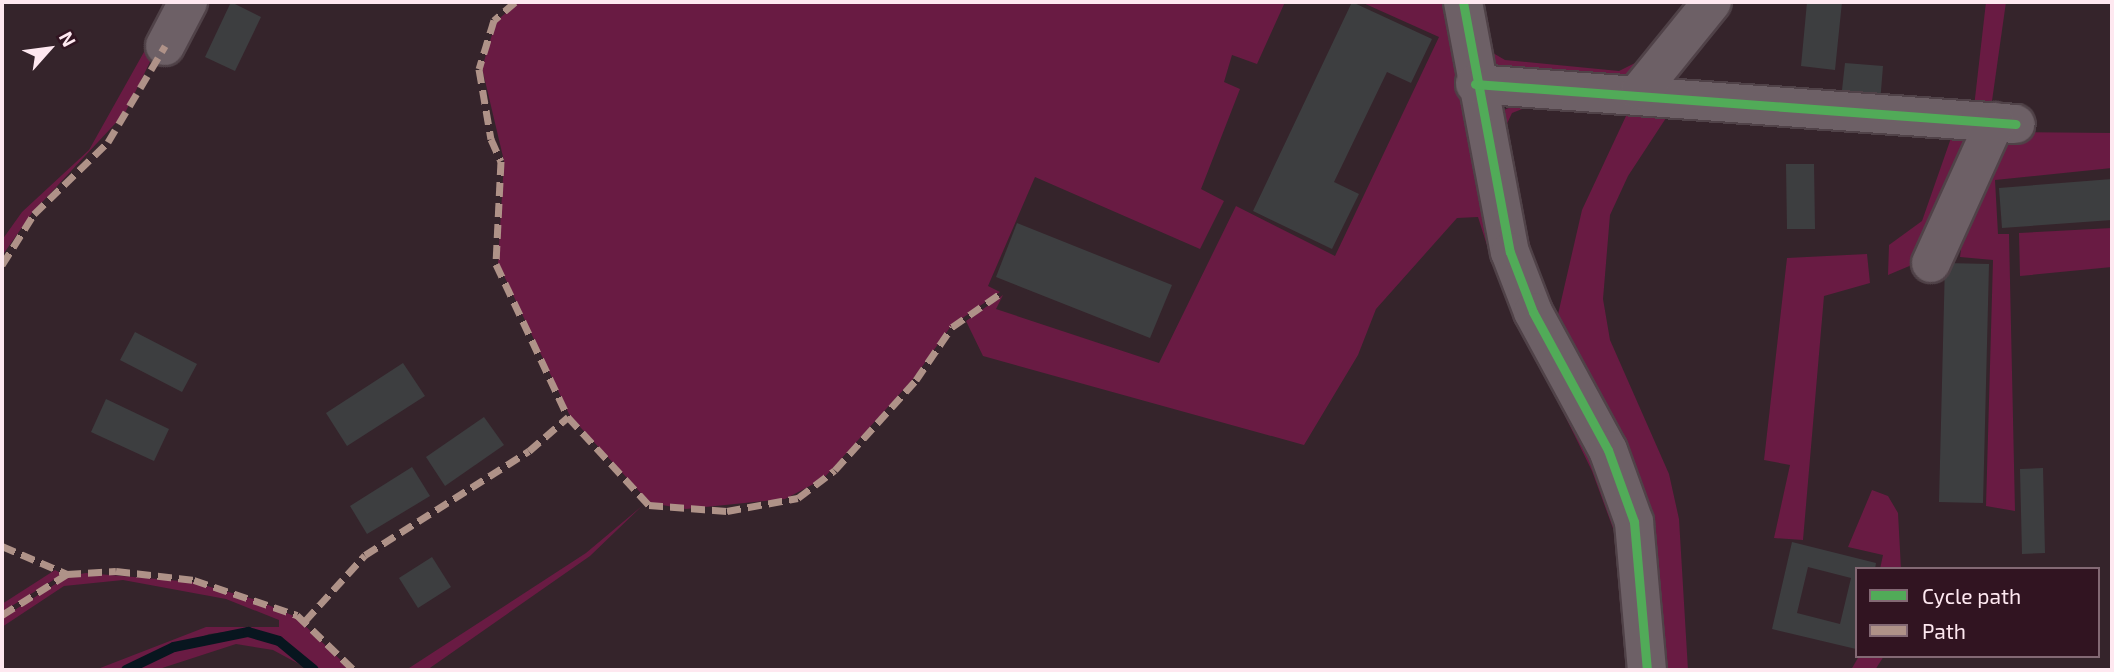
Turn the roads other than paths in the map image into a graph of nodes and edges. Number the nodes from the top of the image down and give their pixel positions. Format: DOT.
graph roads {
  1 [pos="188,2"];
  2 [pos="1463,2"];
  3 [pos="1712,2"];
  4 [pos="165,46"];
  5 [pos="1475,84"];
  6 [pos="1640,91"];
  7 [pos="1931,263"];
  8 [pos="1647,670"];
  1 -- 4 [label="street"];
  2 -- 5 [label="street"];
  3 -- 6 [label="street"];
  5 -- 6 [label="street"];
  5 -- 8 [label="street"];
  6 -- 7 [label="street"];
}
